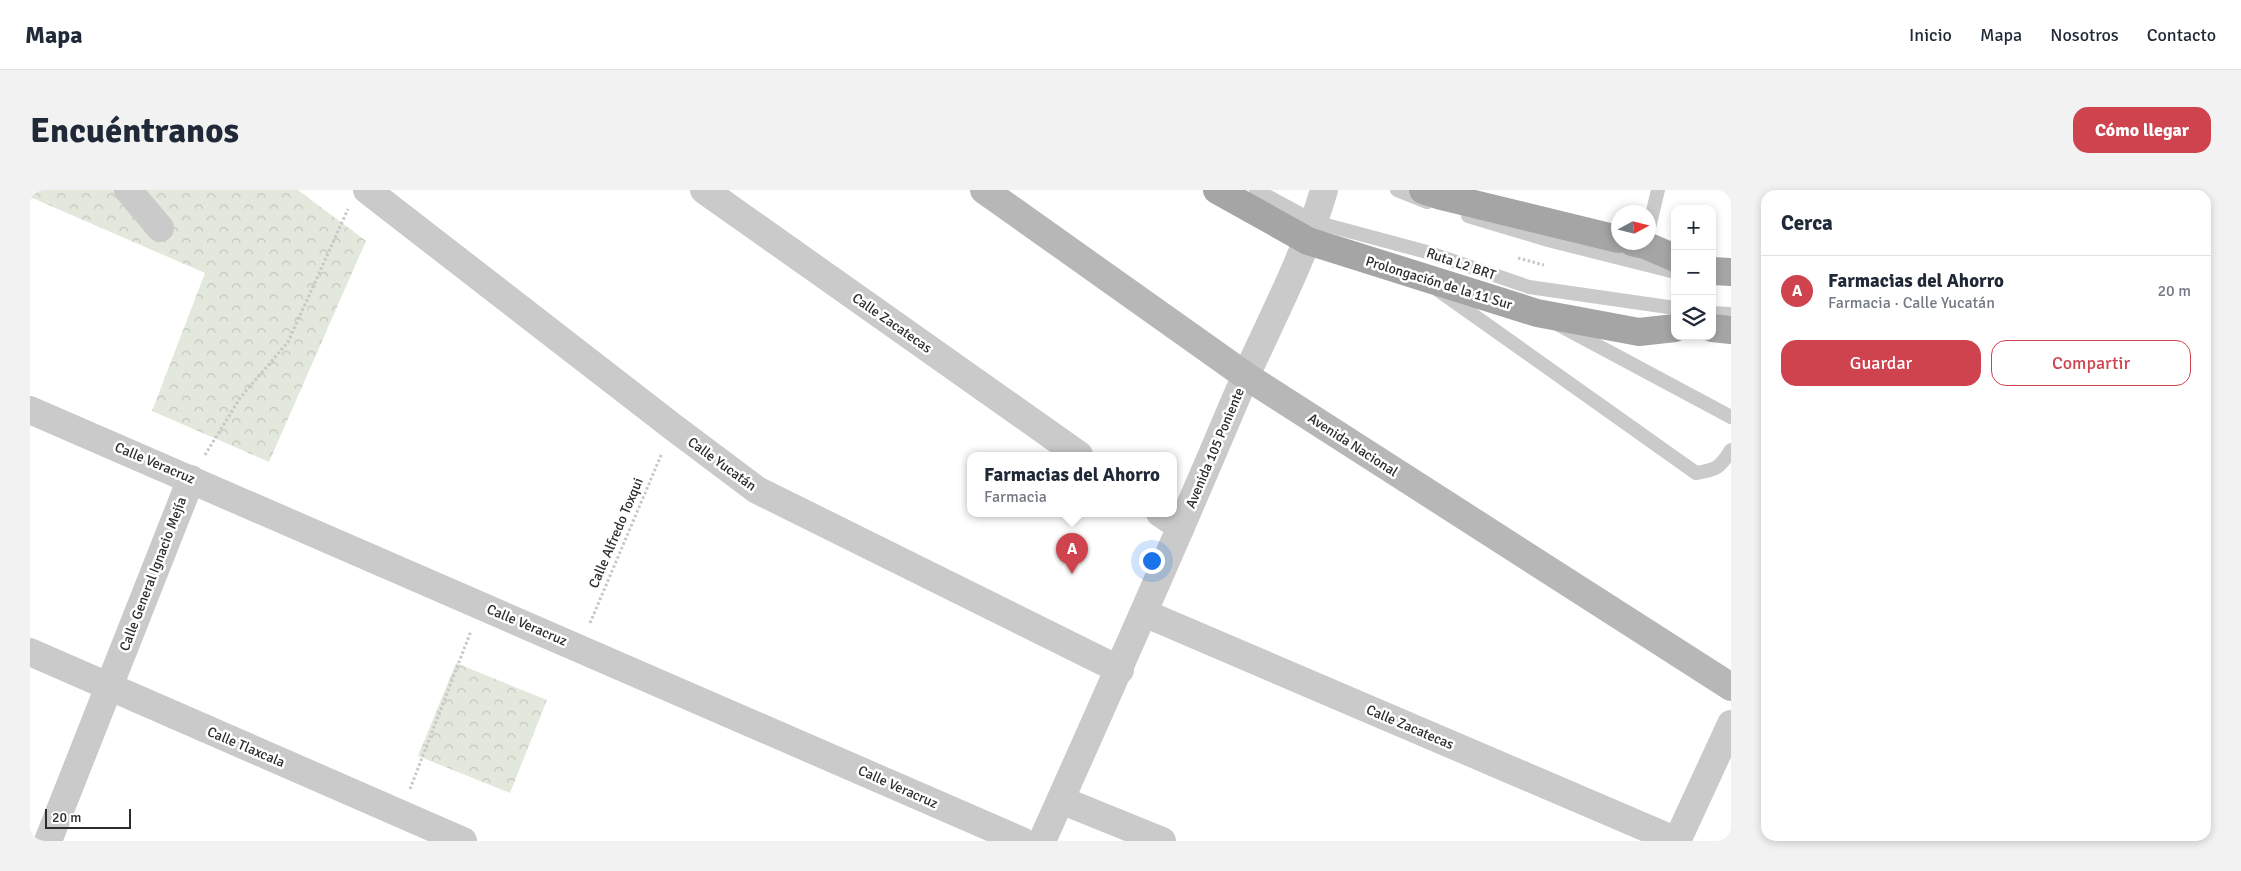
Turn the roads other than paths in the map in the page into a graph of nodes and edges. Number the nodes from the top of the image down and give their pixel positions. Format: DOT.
graph roads {
  1 [pos="128,190"];
  2 [pos="704,190"];
  3 [pos="984,190"];
  4 [pos="1217,190"];
  5 [pos="1256,190"];
  6 [pos="1324,190"];
  7 [pos="1397,190"];
  8 [pos="1423,190"];
  9 [pos="1658,190"];
  10 [pos="358,199"];
  11 [pos="1654,205"];
  12 [pos="160,228"];
  13 [pos="1311,232"];
  14 [pos="1611,237"];
  15 [pos="1656,247"];
  16 [pos="1671,256"];
  17 [pos="1671,271"];
  18 [pos="1716,272"];
  19 [pos="1731,272"];
  20 [pos="1419,277"];
  21 [pos="1716,281"];
  22 [pos="1731,283"];
  23 [pos="1671,307"];
  24 [pos="1537,313"];
  25 [pos="1716,313"];
  26 [pos="1731,314"];
  27 [pos="1671,328"];
  28 [pos="1716,328"];
  29 [pos="1731,330"];
  30 [pos="1246,376"];
  31 [pos="30,410"];
  32 [pos="1731,417"];
  33 [pos="1731,450"];
  34 [pos="1075,452"];
  35 [pos="191,478"];
  36 [pos="1177,508"];
  37 [pos="1171,520"];
  38 [pos="1144,613"];
  39 [pos="30,652"];
  40 [pos="1120,670"];
  41 [pos="1731,687"];
  42 [pos="108,688"];
  43 [pos="1731,724"];
  44 [pos="1060,800"];
  45 [pos="30,838"];
  46 [pos="38,841"];
  47 [pos="48,841"];
  48 [pos="463,841"];
  49 [pos="1022,841"];
  50 [pos="1042,841"];
  51 [pos="1162,841"];
  52 [pos="1677,841"];
  1 -- 12 [label="street"];
  2 -- 34 [label="street, Calle Zacatecas"];
  3 -- 30 [label="main road, Avenida Nacional"];
  4 -- 13 [label="main road, Prolongación de la 11 Sur"];
  5 -- 13 [label="lane, Ruta L2 BRT"];
  6 -- 13 [label="street, Avenida 105 Poniente"];
  7 -- 17 [label="lane"];
  8 -- 14 [label="main road"];
  9 -- 11 [label="lane"];
  10 -- 40 [label="street, Calle Yucatán"];
  13 -- 20 [label="main road, Prolongación de la 11 Sur"];
  13 -- 23 [label="lane, Ruta L2 BRT"];
  13 -- 30 [label="street, Avenida 105 Poniente"];
  15 -- 16 [label="main road"];
  18 -- 19 [label="main road"];
  20 -- 24 [label="main road, Prolongación de la 11 Sur"];
  20 -- 33 [label="lane"];
  21 -- 22 [label="lane"];
  24 -- 27 [label="main road, Prolongación de la 11 Sur"];
  24 -- 32 [label="lane"];
  25 -- 26 [label="lane"];
  28 -- 29 [label="main road"];
  30 -- 36 [label="street, Avenida 105 Poniente"];
  30 -- 41 [label="main road, Avenida Nacional"];
  31 -- 35 [label="street, Calle Veracruz"];
  35 -- 42 [label="street, Calle General Ignacio Mejía"];
  35 -- 49 [label="street, Calle Veracruz"];
  37 -- 38 [label="street, Avenida 105 Poniente"];
  38 -- 40 [label="street, Avenida 105 Poniente"];
  38 -- 52 [label="street, Calle Zacatecas"];
  39 -- 42 [label="street, Calle Tlaxcala"];
  40 -- 44 [label="street, Avenida 105 Poniente"];
  42 -- 47 [label="street, Calle General Ignacio Mejía"];
  42 -- 48 [label="street, Calle Tlaxcala"];
  43 -- 52 [label="street"];
  44 -- 50 [label="street, Avenida 105 Poniente"];
  44 -- 51 [label="street"];
  45 -- 46 [label="street"];
}
